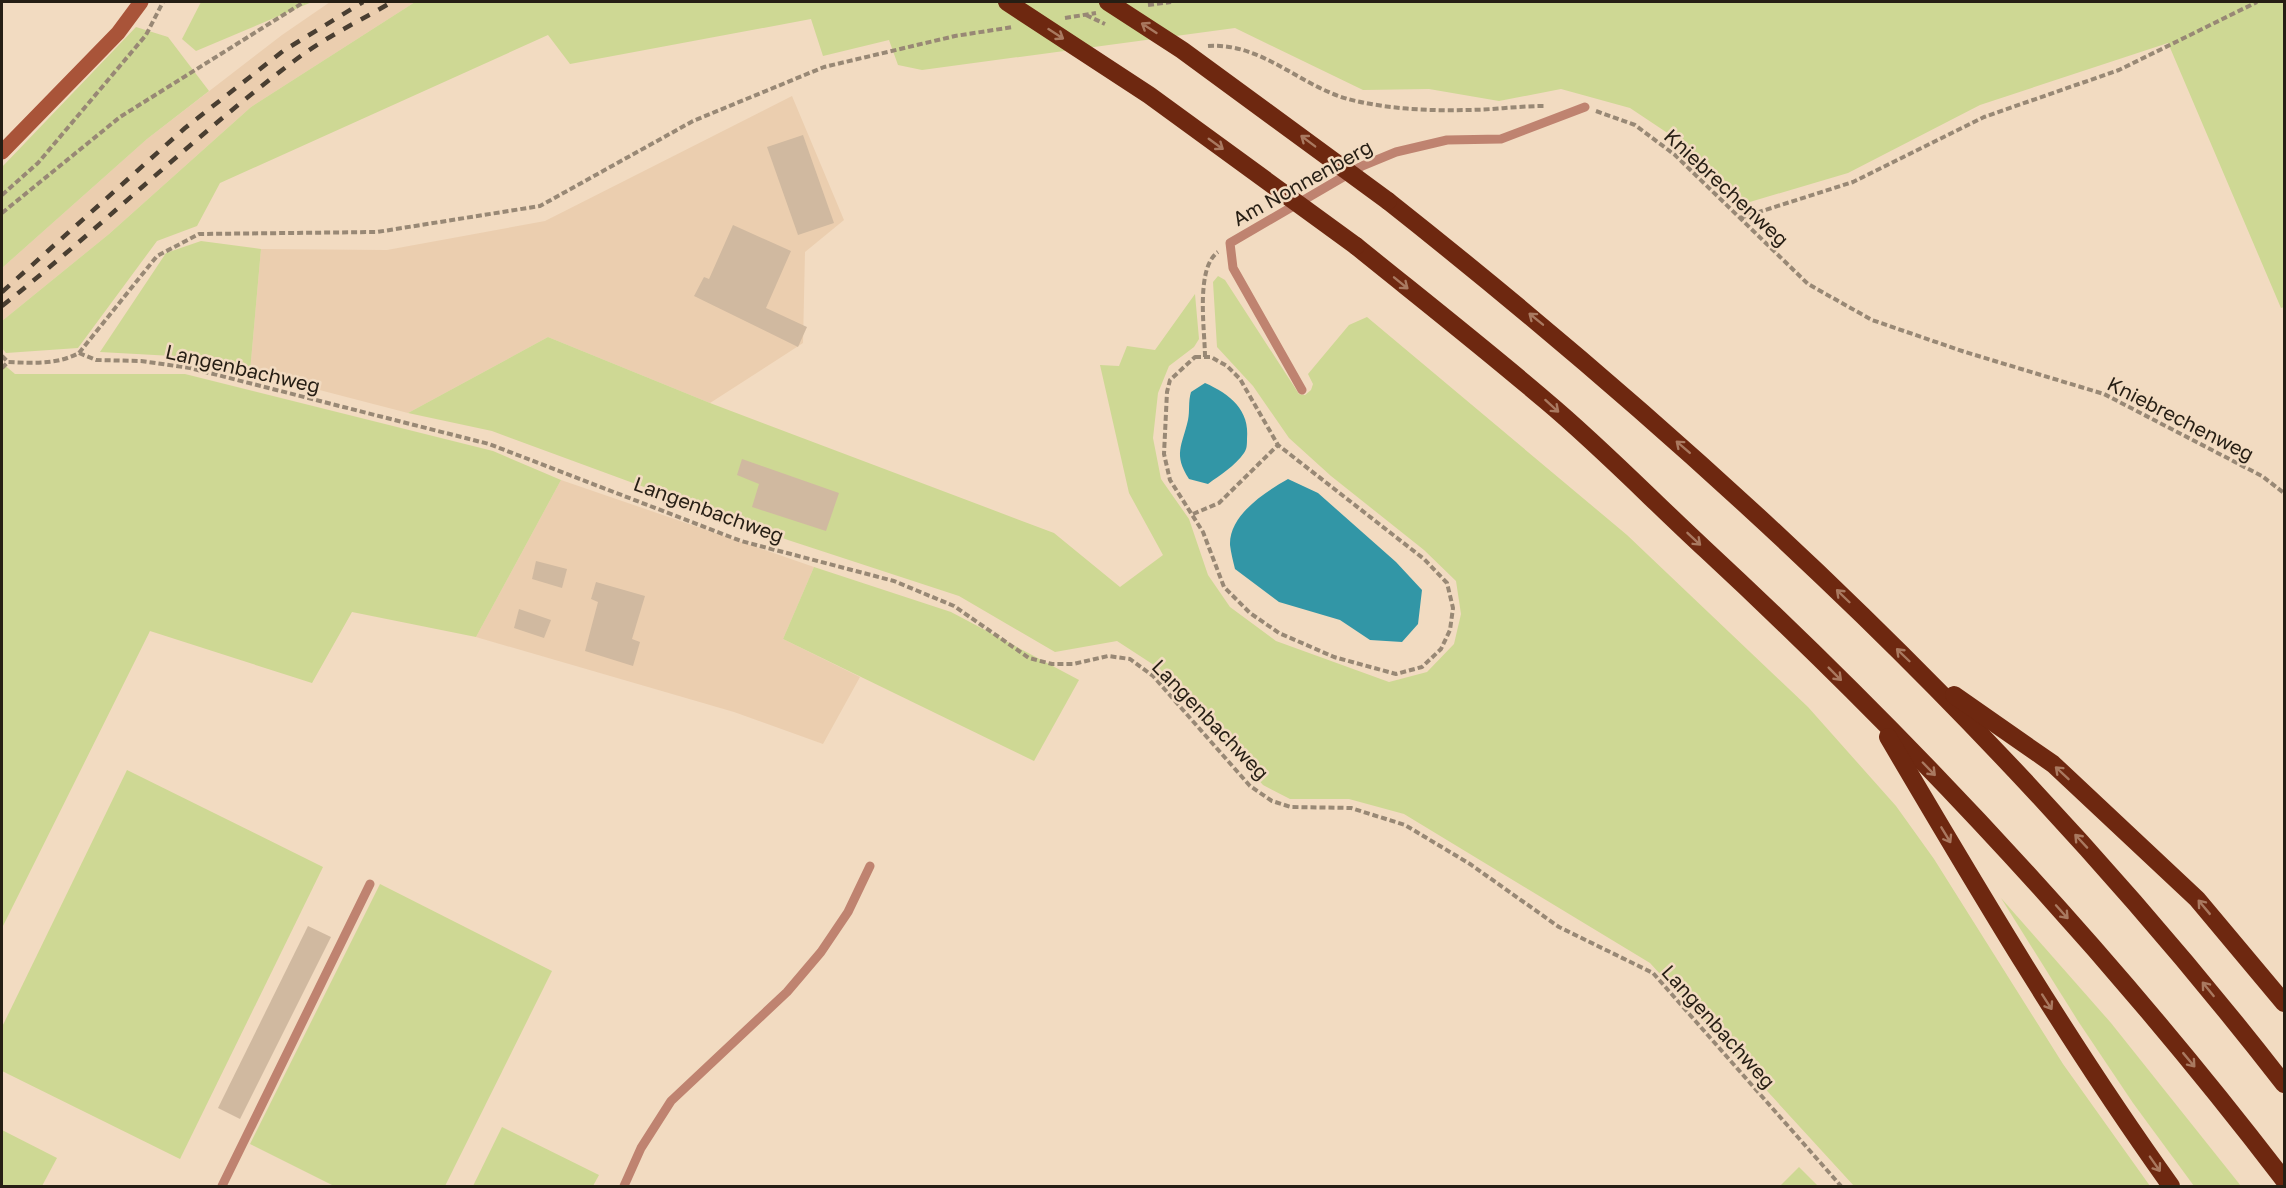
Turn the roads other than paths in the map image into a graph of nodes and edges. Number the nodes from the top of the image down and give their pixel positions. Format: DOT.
graph roads {
  1 [pos="141,2"];
  2 [pos="1007,2"];
  3 [pos="1108,2"];
  4 [pos="1585,107"];
  5 [pos="2,152"];
  6 [pos="1302,390"];
  7 [pos="1920,672"];
  8 [pos="1873,712"];
  9 [pos="870,866"];
  10 [pos="370,884"];
  11 [pos="2284,1003"];
  12 [pos="2284,1084"];
  13 [pos="2284,1180"];
  14 [pos="222,1186"];
  15 [pos="624,1186"];
  16 [pos="2171,1186"];
  1 -- 5 [label="main road"];
  2 -- 8 [label="highway, one-way, bridge"];
  7 -- 3 [label="highway, one-way, bridge"];
  4 -- 6 [label="lane, Am Nonnenberg"];
  11 -- 7 [label="highway, one-way"];
  12 -- 7 [label="highway, one-way"];
  8 -- 13 [label="highway, one-way"];
  8 -- 16 [label="highway, one-way"];
  9 -- 15 [label="lane"];
  10 -- 14 [label="lane"];
}
